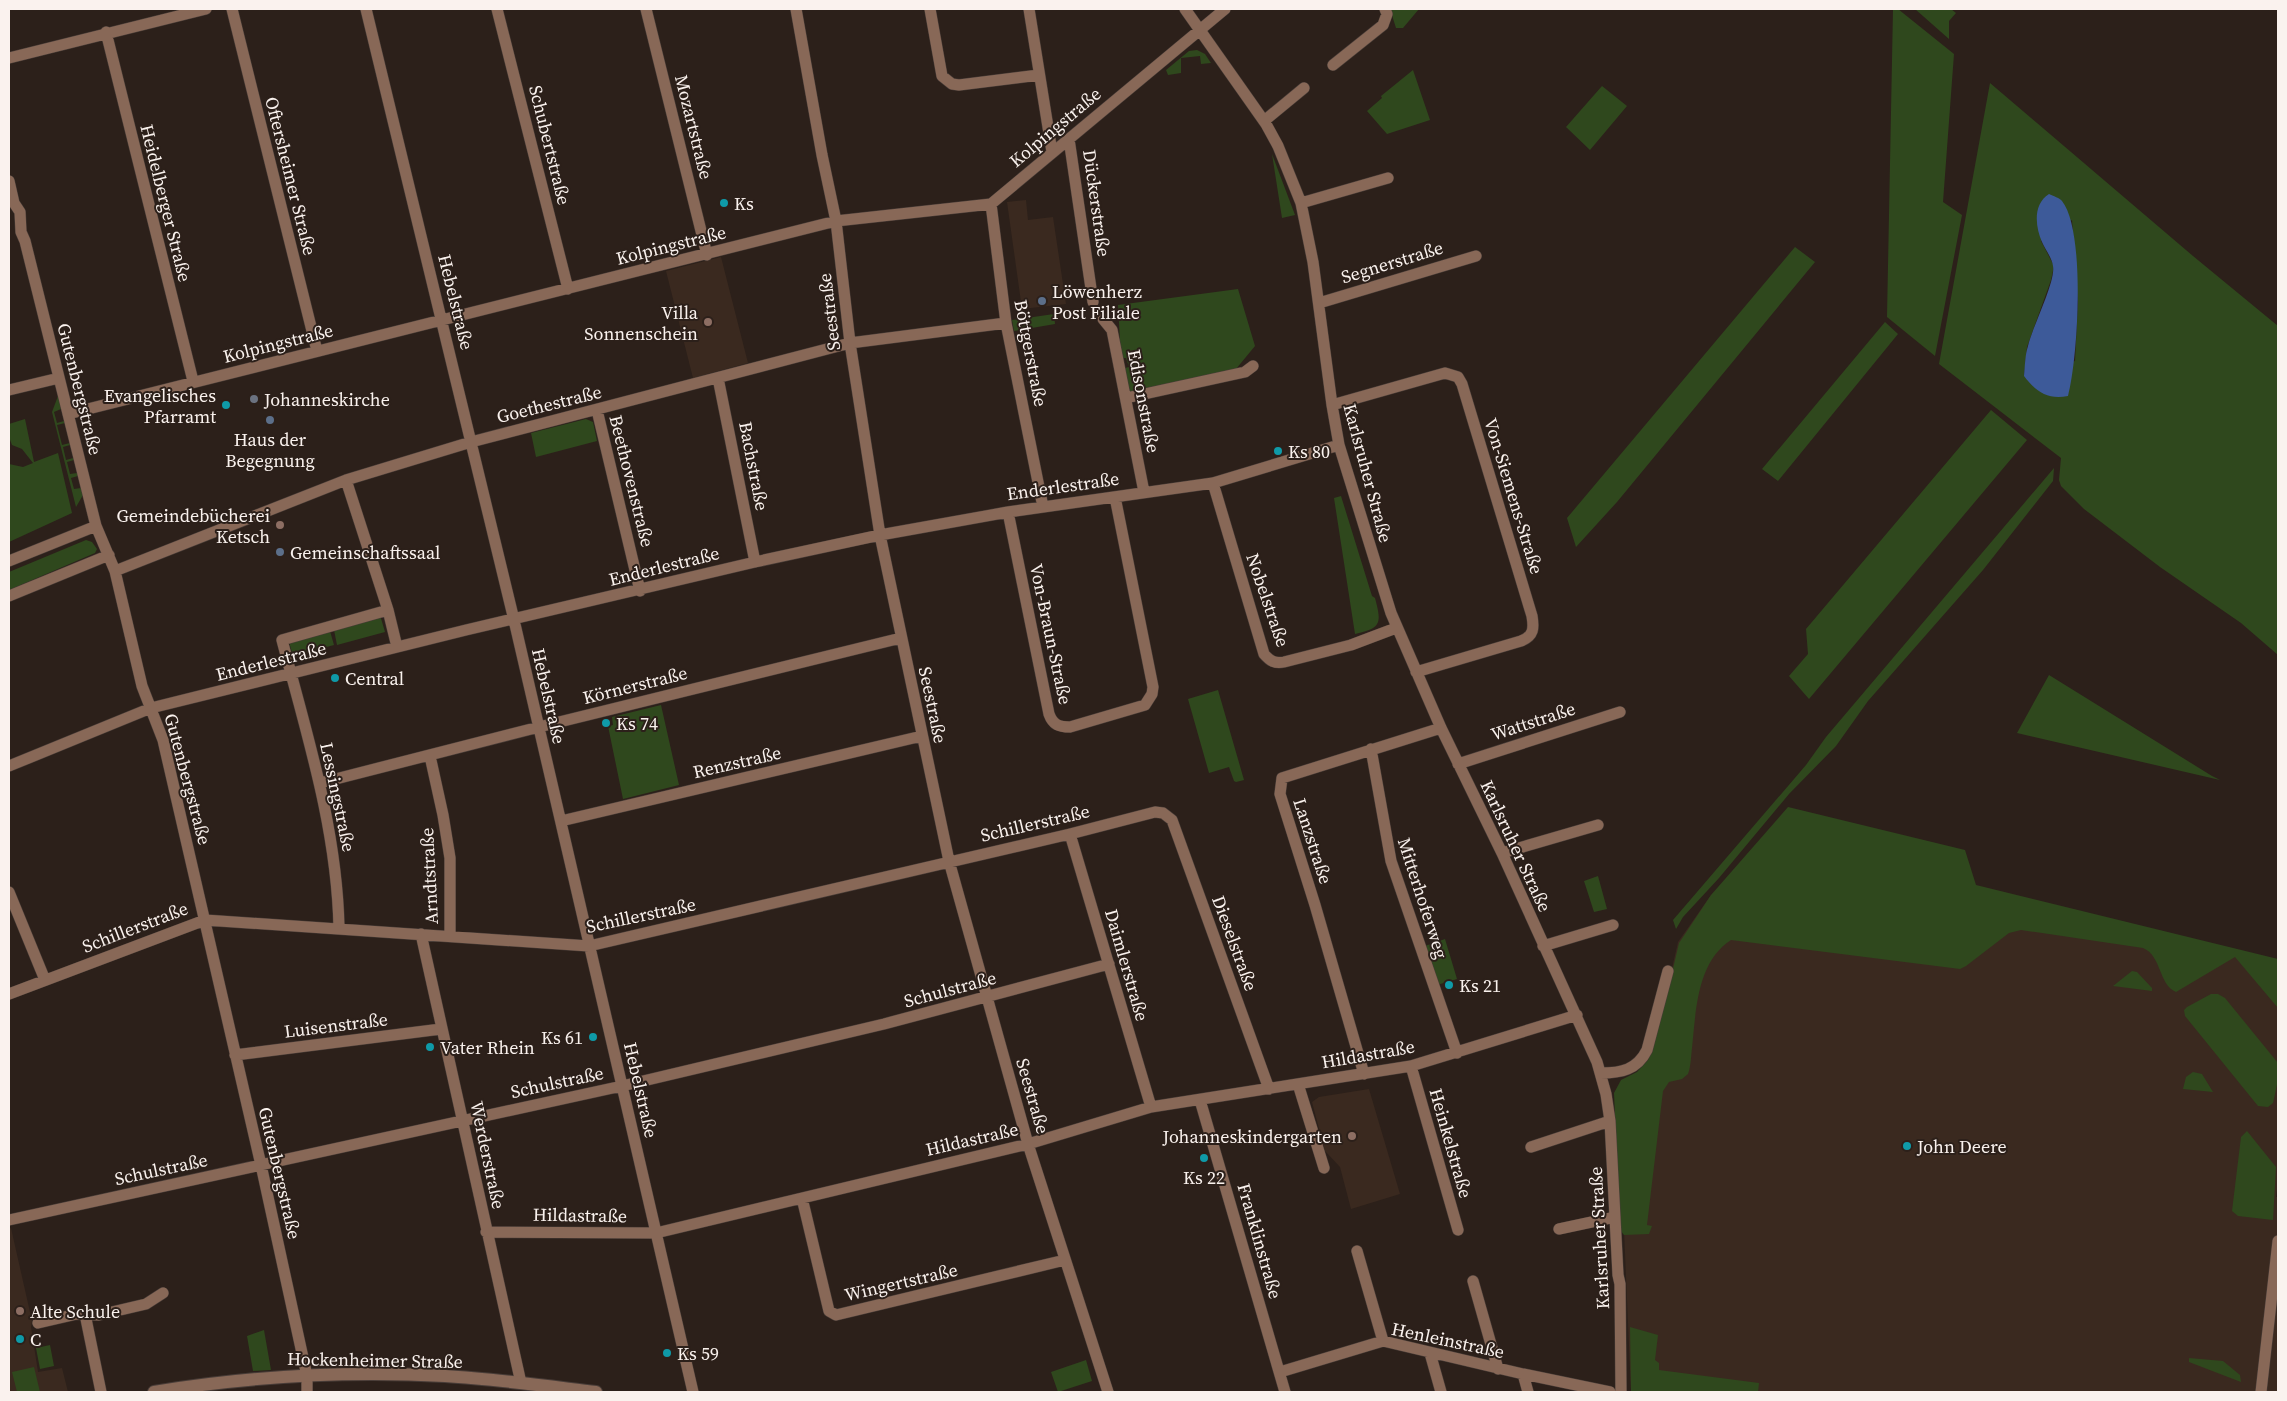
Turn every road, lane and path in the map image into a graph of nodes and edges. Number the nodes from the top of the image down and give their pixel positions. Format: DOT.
graph roads {
  1 [pos="206,9"];
  2 [pos="232,9"];
  3 [pos="366,9"];
  4 [pos="497,9"];
  5 [pos="646,9"];
  6 [pos="796,9"];
  7 [pos="930,9"];
  8 [pos="1029,9"];
  9 [pos="1185,9"];
  10 [pos="1225,9"];
  11 [pos="1385,9"];
  12 [pos="1200,30"];
  13 [pos="106,32"];
  14 [pos="9,58"];
  15 [pos="1333,65"];
  16 [pos="1039,74"];
  17 [pos="1304,88"];
  18 [pos="1264,121"];
  19 [pos="1069,139"];
  20 [pos="1052,152"];
  21 [pos="1388,178"];
  22 [pos="9,181"];
  23 [pos="1301,203"];
  24 [pos="991,204"];
  25 [pos="836,221"];
  26 [pos="707,255"];
  27 [pos="1476,256"];
  28 [pos="568,289"];
  29 [pos="1093,302"];
  30 [pos="1319,303"];
  31 [pos="1103,320"];
  32 [pos="443,321"];
  33 [pos="1006,323"];
  34 [pos="850,343"];
  35 [pos="317,351"];
  36 [pos="1253,366"];
  37 [pos="59,378"];
  38 [pos="718,378"];
  39 [pos="193,382"];
  40 [pos="9,390"];
  41 [pos="1126,398"];
  42 [pos="1332,405"];
  43 [pos="597,410"];
  44 [pos="68,414"];
  45 [pos="471,442"];
  46 [pos="1339,445"];
  47 [pos="346,480"];
  48 [pos="1213,483"];
  49 [pos="1144,492"];
  50 [pos="1115,496"];
  51 [pos="1043,507"];
  52 [pos="1008,512"];
  53 [pos="96,526"];
  54 [pos="880,535"];
  55 [pos="109,555"];
  56 [pos="9,561"];
  57 [pos="755,562"];
  58 [pos="115,571"];
  59 [pos="640,590"];
  60 [pos="9,596"];
  61 [pos="388,610"];
  62 [pos="514,620"];
  63 [pos="1396,628"];
  64 [pos="901,638"];
  65 [pos="397,647"];
  66 [pos="1416,672"];
  67 [pos="291,675"];
  68 [pos="151,708"];
  69 [pos="1620,712"];
  70 [pos="539,728"];
  71 [pos="1441,728"];
  72 [pos="922,736"];
  73 [pos="1371,749"];
  74 [pos="430,756"];
  75 [pos="1458,764"];
  76 [pos="9,766"];
  77 [pos="320,783"];
  78 [pos="1163,813"];
  79 [pos="560,821"];
  80 [pos="1598,825"];
  81 [pos="1070,834"];
  82 [pos="1502,854"];
  83 [pos="949,861"];
  84 [pos="9,892"];
  85 [pos="205,920"];
  86 [pos="1613,925"];
  87 [pos="339,928"];
  88 [pos="421,934"];
  89 [pos="450,935"];
  90 [pos="589,946"];
  91 [pos="1543,946"];
  92 [pos="1109,964"];
  93 [pos="1668,971"];
  94 [pos="45,980"];
  95 [pos="9,994"];
  96 [pos="987,998"];
  97 [pos="1577,1015"];
  98 [pos="441,1029"];
  99 [pos="1457,1053"];
  100 [pos="235,1055"];
  101 [pos="1411,1066"];
  102 [pos="1600,1073"];
  103 [pos="1364,1074"];
  104 [pos="1298,1084"];
  105 [pos="622,1086"];
  106 [pos="1269,1089"];
  107 [pos="1200,1100"];
  108 [pos="1151,1107"];
  109 [pos="463,1120"];
  110 [pos="1610,1121"];
  111 [pos="1028,1144"];
  112 [pos="1531,1146"];
  113 [pos="261,1165"];
  114 [pos="1324,1168"];
  115 [pos="802,1198"];
  116 [pos="1615,1217"];
  117 [pos="9,1220"];
  118 [pos="1559,1229"];
  119 [pos="1458,1230"];
  120 [pos="486,1232"];
  121 [pos="656,1234"];
  122 [pos="2278,1241"];
  123 [pos="1357,1251"];
  124 [pos="1065,1260"];
  125 [pos="1472,1281"];
  126 [pos="163,1293"];
  127 [pos="85,1314"];
  128 [pos="38,1323"];
  129 [pos="1383,1341"];
  130 [pos="1430,1353"];
  131 [pos="1498,1369"];
  132 [pos="1280,1372"];
  133 [pos="1523,1374"];
  134 [pos="307,1376"];
  135 [pos="521,1384"];
  136 [pos="101,1392"];
  137 [pos="154,1392"];
  138 [pos="307,1392"];
  139 [pos="596,1392"];
  140 [pos="693,1392"];
  141 [pos="1108,1392"];
  142 [pos="1285,1392"];
  143 [pos="1441,1392"];
  144 [pos="1528,1392"];
  145 [pos="1610,1392"];
  146 [pos="1621,1392"];
  147 [pos="2260,1392"];
  1 -- 13 [label="street"];
  2 -- 35 [label="street, Oftersheimer Straße"];
  3 -- 32 [label="street, Hebelstraße"];
  4 -- 28 [label="street, Schubertstraße"];
  5 -- 26 [label="street, Mozartstraße"];
  6 -- 25 [label="street, Seestraße"];
  7 -- 16 [label="street"];
  8 -- 16 [label="street"];
  9 -- 12 [label="street, Karlsruher Straße"];
  10 -- 12 [label="street, Kolpingstraße"];
  11 -- 15 [label="street"];
  12 -- 18 [label="street, Karlsruher Straße"];
  12 -- 19 [label="street, Kolpingstraße"];
  13 -- 14 [label="street"];
  13 -- 39 [label="street, Heidelberger Straße"];
  16 -- 20 [label="street"];
  17 -- 18 [label="street"];
  18 -- 23 [label="street, Karlsruher Straße"];
  19 -- 20 [label="street, Kolpingstraße"];
  19 -- 29 [label="street, Dückerstraße"];
  20 -- 24 [label="street, Kolpingstraße"];
  21 -- 23 [label="street"];
  22 -- 37 [label="street, Gutenbergstraße"];
  23 -- 30 [label="street, Karlsruher Straße"];
  24 -- 25 [label="street, Kolpingstraße"];
  24 -- 33 [label="street, Böttgerstraße"];
  25 -- 26 [label="street, Kolpingstraße"];
  25 -- 34 [label="street, Seestraße"];
  26 -- 28 [label="street, Kolpingstraße"];
  27 -- 30 [label="street, Segnerstraße"];
  28 -- 32 [label="street, Kolpingstraße"];
  30 -- 42 [label="street, Karlsruher Straße"];
  31 -- 41 [label="street, Edisonstraße"];
  32 -- 35 [label="street, Kolpingstraße"];
  32 -- 45 [label="street, Hebelstraße"];
  33 -- 34 [label="street, Goethestraße"];
  33 -- 51 [label="street, Böttgerstraße"];
  34 -- 38 [label="street, Goethestraße"];
  34 -- 54 [label="street, Seestraße"];
  35 -- 39 [label="street, Kolpingstraße"];
  36 -- 41 [label="street"];
  37 -- 40 [label="street"];
  37 -- 44 [label="street, Gutenbergstraße"];
  38 -- 43 [label="street, Goethestraße"];
  38 -- 57 [label="street, Bachstraße"];
  39 -- 44 [label="street, Kolpingstraße"];
  41 -- 49 [label="street, Edisonstraße"];
  42 -- 46 [label="street, Karlsruher Straße"];
  42 -- 66 [label="street, Von-Siemens-Straße"];
  43 -- 45 [label="street, Goethestraße"];
  43 -- 59 [label="street, Beethovenstraße"];
  44 -- 53 [label="street, Gutenbergstraße"];
  45 -- 47 [label="street, Goethestraße"];
  45 -- 62 [label="street, Hebelstraße"];
  46 -- 48 [label="street, Enderlestraße"];
  46 -- 63 [label="street, Karlsruher Straße"];
  47 -- 58 [label="street, Goethestraße"];
  47 -- 61 [label="street"];
  48 -- 49 [label="street, Enderlestraße"];
  48 -- 63 [label="street, Nobelstraße"];
  49 -- 50 [label="street, Enderlestraße"];
  50 -- 51 [label="street, Enderlestraße"];
  50 -- 52 [label="street, Von-Braun-Straße"];
  51 -- 52 [label="street, Enderlestraße"];
  52 -- 54 [label="street, Enderlestraße"];
  53 -- 55 [label="street, Gutenbergstraße"];
  53 -- 56 [label="street"];
  54 -- 57 [label="street, Enderlestraße"];
  54 -- 64 [label="street, Seestraße"];
  55 -- 58 [label="street, Gutenbergstraße"];
  55 -- 60 [label="street"];
  57 -- 59 [label="street, Enderlestraße"];
  58 -- 68 [label="street, Gutenbergstraße"];
  59 -- 62 [label="street, Enderlestraße"];
  61 -- 65 [label="street"];
  61 -- 67 [label="street, Lessingstraße"];
  62 -- 65 [label="street, Enderlestraße"];
  62 -- 70 [label="street, Hebelstraße"];
  63 -- 66 [label="street, Karlsruher Straße"];
  64 -- 70 [label="street, Körnerstraße"];
  64 -- 72 [label="street, Seestraße"];
  65 -- 67 [label="street, Enderlestraße"];
  66 -- 71 [label="street, Karlsruher Straße"];
  67 -- 68 [label="street, Enderlestraße"];
  67 -- 77 [label="street, Lessingstraße"];
  68 -- 76 [label="street, Enderlestraße"];
  68 -- 85 [label="street, Gutenbergstraße"];
  69 -- 75 [label="street, Wattstraße"];
  70 -- 74 [label="street, Körnerstraße"];
  70 -- 79 [label="street, Hebelstraße"];
  71 -- 73 [label="street, Lanzstraße"];
  71 -- 75 [label="street, Karlsruher Straße"];
  72 -- 79 [label="street, Renzstraße"];
  72 -- 83 [label="street, Seestraße"];
  73 -- 99 [label="street, Mitterhoferweg"];
  73 -- 103 [label="street, Lanzstraße"];
  74 -- 77 [label="street, Körnerstraße"];
  74 -- 89 [label="street, Arndtstraße"];
  75 -- 82 [label="street, Karlsruher Straße"];
  77 -- 87 [label="street, Lessingstraße"];
  78 -- 81 [label="street, Schillerstraße"];
  78 -- 106 [label="street, Dieselstraße"];
  79 -- 90 [label="street, Hebelstraße"];
  80 -- 82 [label="street"];
  81 -- 83 [label="street, Schillerstraße"];
  81 -- 92 [label="street, Daimlerstraße"];
  82 -- 91 [label="street, Karlsruher Straße"];
  83 -- 90 [label="street, Schillerstraße"];
  83 -- 96 [label="street, Seestraße"];
  84 -- 94 [label="street"];
  85 -- 87 [label="street, Schillerstraße"];
  85 -- 94 [label="street, Schillerstraße"];
  85 -- 100 [label="street, Gutenbergstraße"];
  86 -- 91 [label="street"];
  87 -- 88 [label="street, Schillerstraße"];
  88 -- 89 [label="street, Schillerstraße"];
  88 -- 98 [label="street, Werderstraße"];
  89 -- 90 [label="street, Schillerstraße"];
  90 -- 105 [label="street, Hebelstraße"];
  91 -- 97 [label="street, Karlsruher Straße"];
  92 -- 96 [label="street, Schulstraße"];
  92 -- 108 [label="street, Daimlerstraße"];
  93 -- 102 [label="street"];
  94 -- 95 [label="street, Schillerstraße"];
  96 -- 105 [label="street, Schulstraße"];
  96 -- 111 [label="street, Seestraße"];
  97 -- 99 [label="street, Hildastraße"];
  97 -- 102 [label="street, Karlsruher Straße"];
  98 -- 100 [label="street, Luisenstraße"];
  98 -- 109 [label="street, Werderstraße"];
  99 -- 101 [label="street, Hildastraße"];
  100 -- 113 [label="street, Gutenbergstraße"];
  101 -- 103 [label="street, Hildastraße"];
  101 -- 119 [label="street, Heinkelstraße"];
  102 -- 110 [label="street, Karlsruher Straße"];
  103 -- 104 [label="street, Hildastraße"];
  104 -- 106 [label="street, Hildastraße"];
  104 -- 114 [label="street"];
  105 -- 109 [label="street, Schulstraße"];
  105 -- 121 [label="street, Hebelstraße"];
  106 -- 107 [label="street, Hildastraße"];
  107 -- 108 [label="street, Hildastraße"];
  107 -- 132 [label="street, Franklinstraße"];
  108 -- 111 [label="street, Hildastraße"];
  109 -- 113 [label="street, Schulstraße"];
  109 -- 120 [label="street, Werderstraße"];
  110 -- 112 [label="street"];
  110 -- 116 [label="street, Karlsruher Straße"];
  111 -- 115 [label="street, Hildastraße"];
  111 -- 124 [label="street, Seestraße"];
  113 -- 117 [label="street, Schulstraße"];
  113 -- 134 [label="street, Gutenbergstraße"];
  115 -- 121 [label="street, Hildastraße"];
  115 -- 124 [label="street, Wingertstraße"];
  116 -- 118 [label="street"];
  116 -- 146 [label="street, Karlsruher Straße"];
  120 -- 121 [label="street, Hildastraße"];
  120 -- 135 [label="street, Werderstraße"];
  121 -- 140 [label="street, Hebelstraße"];
  122 -- 147 [label="street"];
  123 -- 129 [label="street"];
  124 -- 141 [label="street, Seestraße"];
  125 -- 131 [label="street"];
  126 -- 127 [label="street"];
  127 -- 128 [label="street"];
  127 -- 136 [label="street"];
  129 -- 130 [label="street, Henleinstraße"];
  129 -- 132 [label="street, Henleinstraße"];
  130 -- 131 [label="street, Henleinstraße"];
  130 -- 143 [label="street"];
  131 -- 133 [label="street, Henleinstraße"];
  132 -- 142 [label="street, Franklinstraße"];
  133 -- 144 [label="street"];
  133 -- 145 [label="street, Henleinstraße"];
  134 -- 135 [label="street, Hockenheimer Straße"];
  134 -- 137 [label="street, Hockenheimer Straße"];
  134 -- 138 [label="street, Gutenbergstraße"];
  135 -- 139 [label="street, Hockenheimer Straße"];
}
